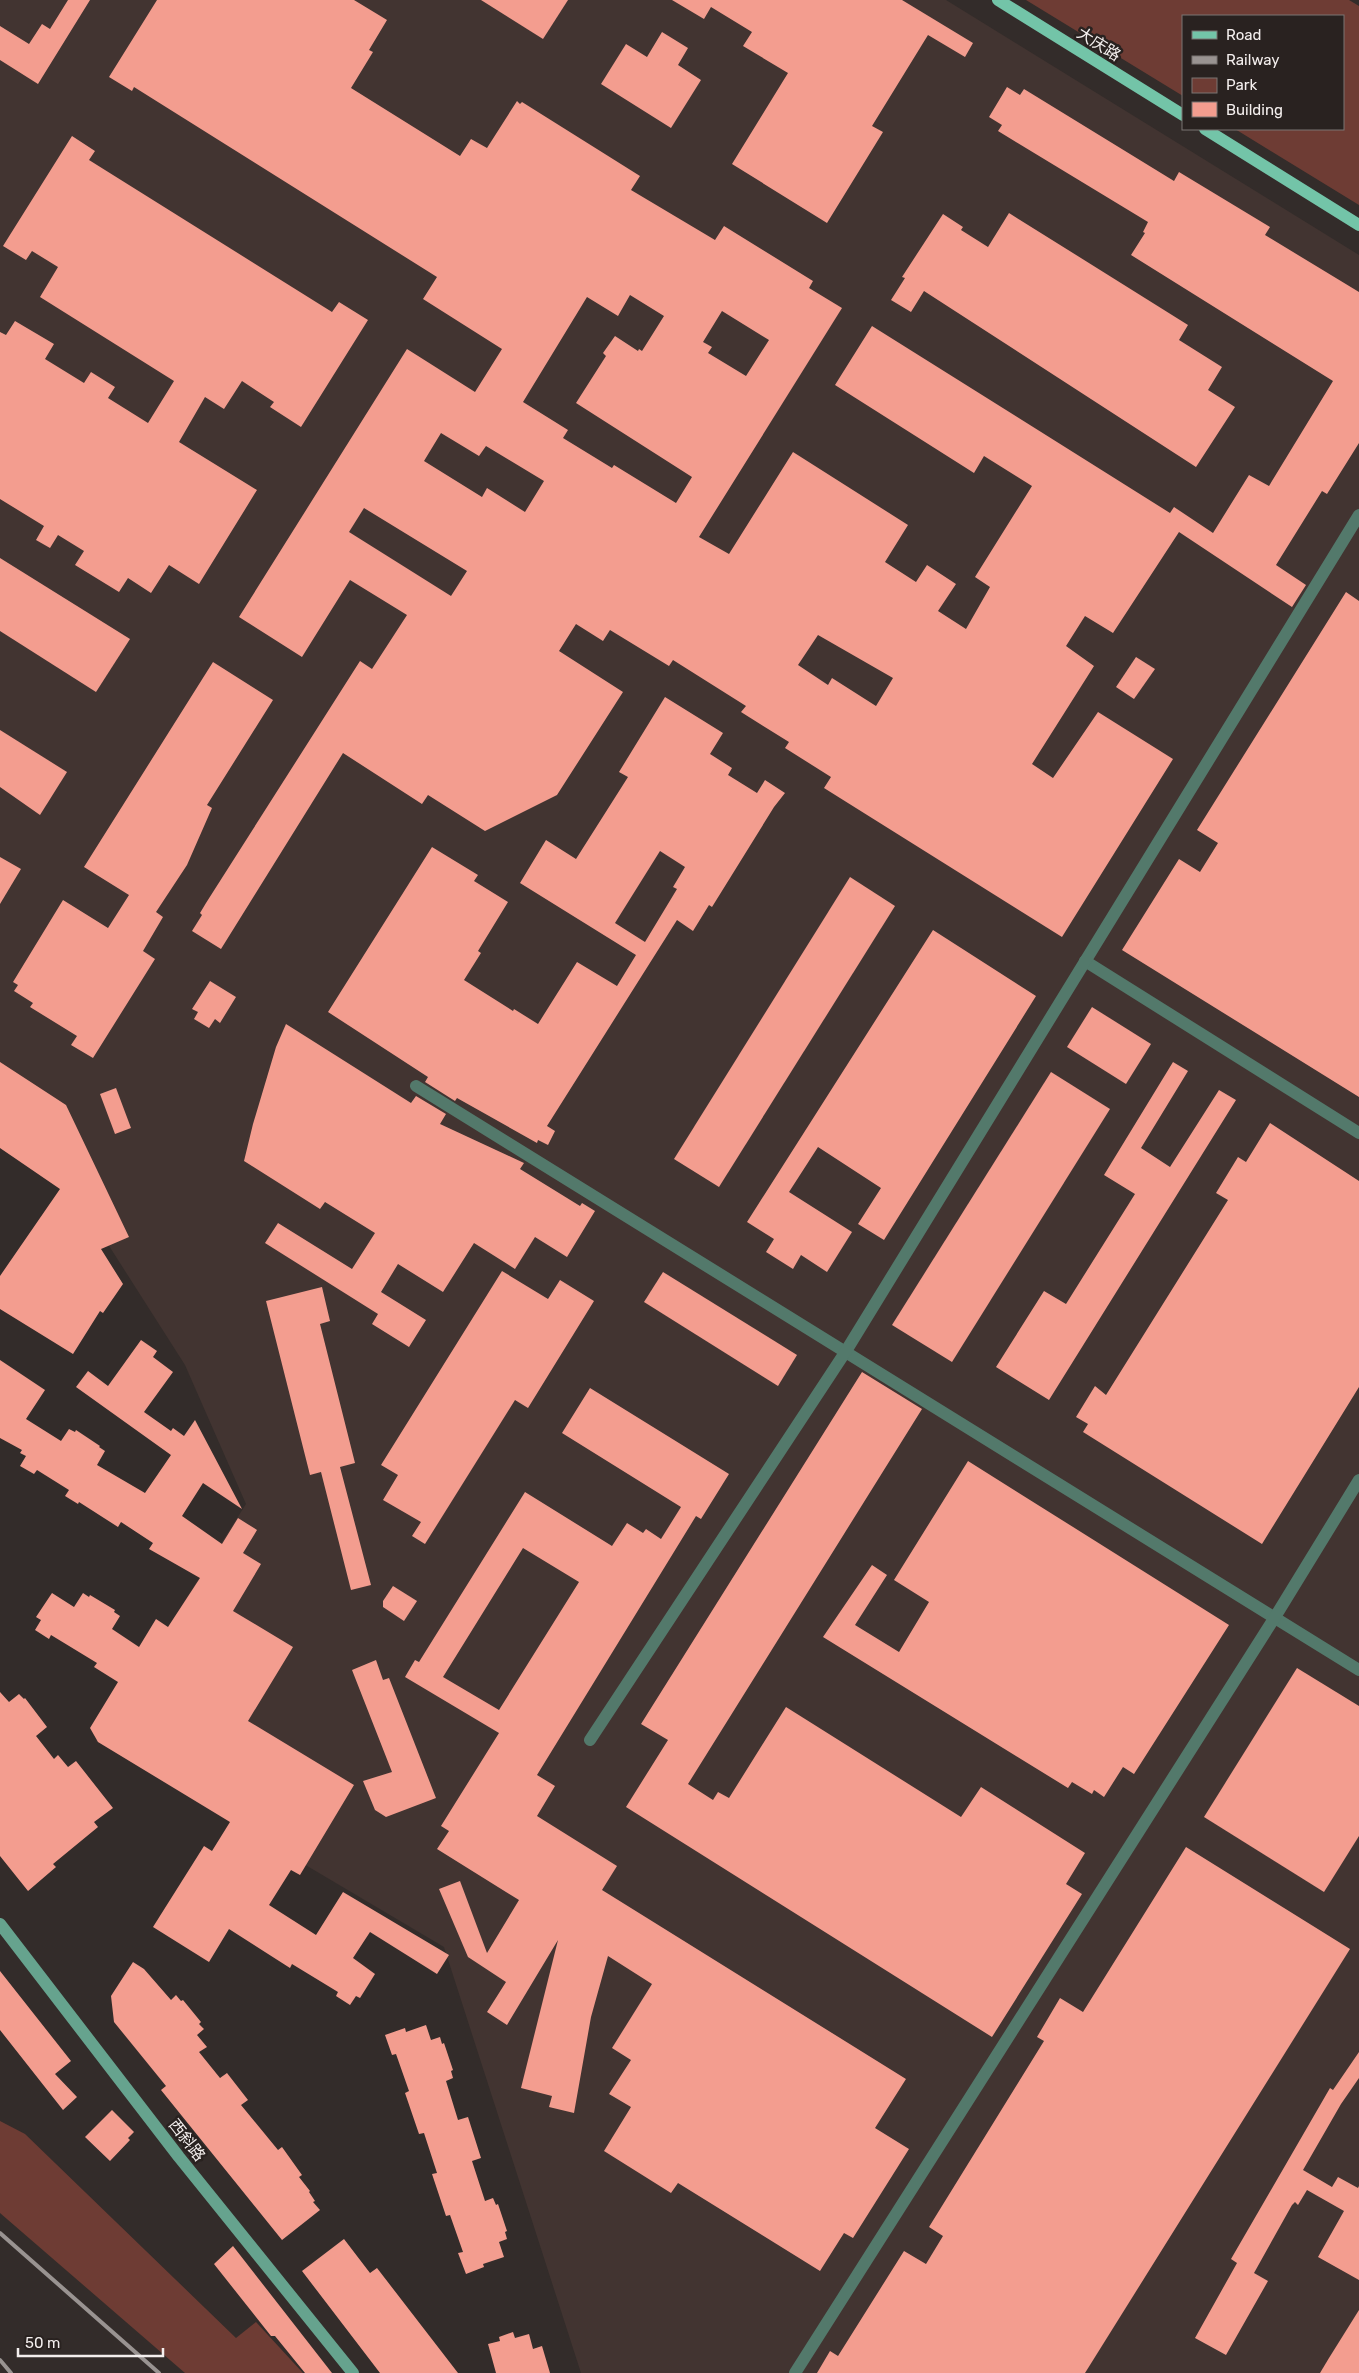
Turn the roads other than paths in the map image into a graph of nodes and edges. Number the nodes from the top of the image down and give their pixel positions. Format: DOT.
graph roads {
  1 [pos="998,0"];
  2 [pos="1182,114"];
  3 [pos="1207,130"];
  4 [pos="1359,225"];
  5 [pos="1359,514"];
  6 [pos="1085,961"];
  7 [pos="416,1086"];
  8 [pos="1359,1133"];
  9 [pos="846,1351"];
  10 [pos="1359,1480"];
  11 [pos="1276,1617"];
  12 [pos="1359,1670"];
  13 [pos="590,1740"];
  14 [pos="0,1924"];
  15 [pos="353,2373"];
  16 [pos="795,2373"];
  1 -- 2 [label="main road, 大庆路"];
  3 -- 4 [label="main road"];
  5 -- 6 [label="street"];
  6 -- 8 [label="street"];
  6 -- 9 [label="street"];
  7 -- 9 [label="street"];
  9 -- 11 [label="street"];
  9 -- 13 [label="street"];
  10 -- 11 [label="street"];
  11 -- 12 [label="street"];
  11 -- 16 [label="street"];
  14 -- 15 [label="street, 西斜路"];
}
